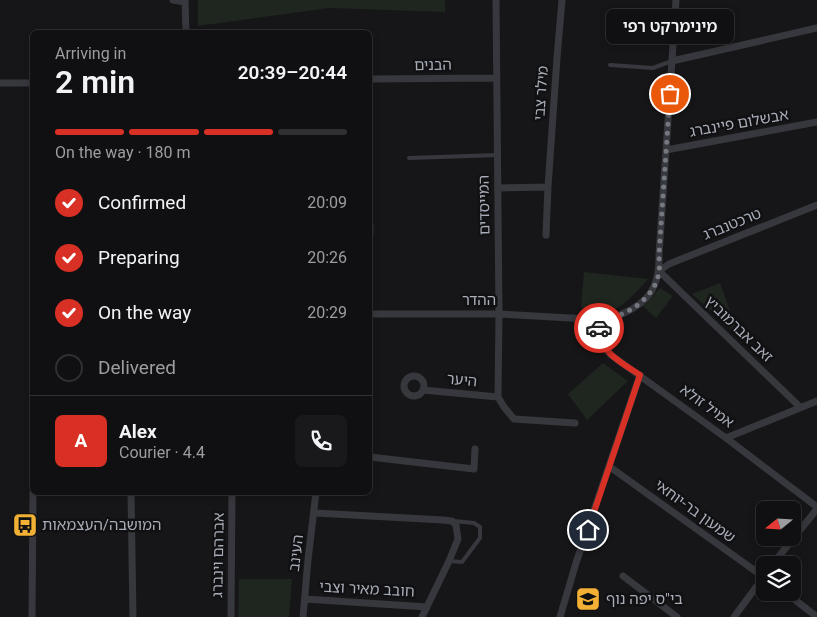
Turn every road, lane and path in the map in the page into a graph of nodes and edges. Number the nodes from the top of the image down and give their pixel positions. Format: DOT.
graph roads {
  1 [pos="172,0"];
  2 [pos="496,0"];
  3 [pos="562,0"];
  4 [pos="676,0"];
  5 [pos="185,1"];
  6 [pos="817,28"];
  7 [pos="186,30"];
  8 [pos="672,61"];
  9 [pos="610,65"];
  10 [pos="497,78"];
  11 [pos="372,79"];
  12 [pos="0,83"];
  13 [pos="30,84"];
  14 [pos="817,122"];
  15 [pos="666,150"];
  16 [pos="498,156"];
  17 [pos="409,158"];
  18 [pos="498,188"];
  19 [pos="548,188"];
  20 [pos="817,205"];
  21 [pos="546,235"];
  22 [pos="659,271"];
  23 [pos="372,314"];
  24 [pos="499,314"];
  25 [pos="588,319"];
  26 [pos="640,375"];
  27 [pos="423,390"];
  28 [pos="498,397"];
  29 [pos="817,401"];
  30 [pos="800,407"];
  31 [pos="575,423"];
  32 [pos="726,438"];
  33 [pos="475,449"];
  34 [pos="372,457"];
  35 [pos="610,467"];
  36 [pos="33,495"];
  37 [pos="131,495"];
  38 [pos="232,495"];
  39 [pos="316,495"];
  40 [pos="817,508"];
  41 [pos="315,512"];
  42 [pos="452,521"];
  43 [pos="779,556"];
  44 [pos="449,561"];
  45 [pos="756,570"];
  46 [pos="623,576"];
  47 [pos="756,587"];
  48 [pos="305,599"];
  49 [pos="797,601"];
  50 [pos="427,607"];
  51 [pos="32,617"];
  52 [pos="133,617"];
  53 [pos="231,617"];
  54 [pos="303,617"];
  55 [pos="422,617"];
  56 [pos="560,617"];
  57 [pos="677,617"];
  58 [pos="734,617"];
  59 [pos="817,617"];
  1 -- 5 [label="street"];
  2 -- 10 [label="street, המייסדים"];
  3 -- 19 [label="street, מילר צבי"];
  4 -- 8 [label="street"];
  5 -- 7 [label="street"];
  6 -- 8 [label="street"];
  8 -- 9 [label="lane"];
  8 -- 15 [label="street"];
  10 -- 11 [label="street, הבנים"];
  10 -- 16 [label="street, המייסדים"];
  12 -- 13 [label="street"];
  14 -- 15 [label="street, אבשלום פיינברג"];
  15 -- 22 [label="street"];
  16 -- 17 [label="lane"];
  16 -- 18 [label="street, המייסדים"];
  18 -- 19 [label="street"];
  18 -- 24 [label="street, המייסדים"];
  19 -- 21 [label="street, מילר צבי"];
  20 -- 22 [label="street, טרכטנברג"];
  22 -- 26 [label="street, אמיל זולא"];
  22 -- 30 [label="street, זאב אברמוביץ"];
  23 -- 24 [label="street, ההדר"];
  24 -- 25 [label="street, ההדר"];
  24 -- 28 [label="street, המייסדים"];
  26 -- 32 [label="street, אמיל זולא"];
  26 -- 35 [label="street"];
  27 -- 28 [label="street, היער"];
  28 -- 31 [label="street"];
  29 -- 30 [label="street"];
  30 -- 32 [label="street"];
  32 -- 40 [label="street, אמיל זולא"];
  33 -- 34 [label="street"];
  35 -- 45 [label="street, שמעון בר-יוחאי"];
  35 -- 56 [label="street"];
  36 -- 51 [label="street"];
  37 -- 52 [label="street"];
  38 -- 53 [label="street, אברהם וינברג"];
  39 -- 41 [label="street, העינב"];
  40 -- 43 [label="street"];
  41 -- 42 [label="street"];
  41 -- 48 [label="street, העינב"];
  42 -- 44 [label="street"];
  42 -- 44 [label="lane"];
  44 -- 50 [label="street"];
  46 -- 57 [label="street"];
  47 -- 58 [label="street"];
  48 -- 50 [label="street, חובב מאיר וצבי"];
  48 -- 54 [label="street, העינב"];
  49 -- 59 [label="street"];
  50 -- 55 [label="street"];
}
